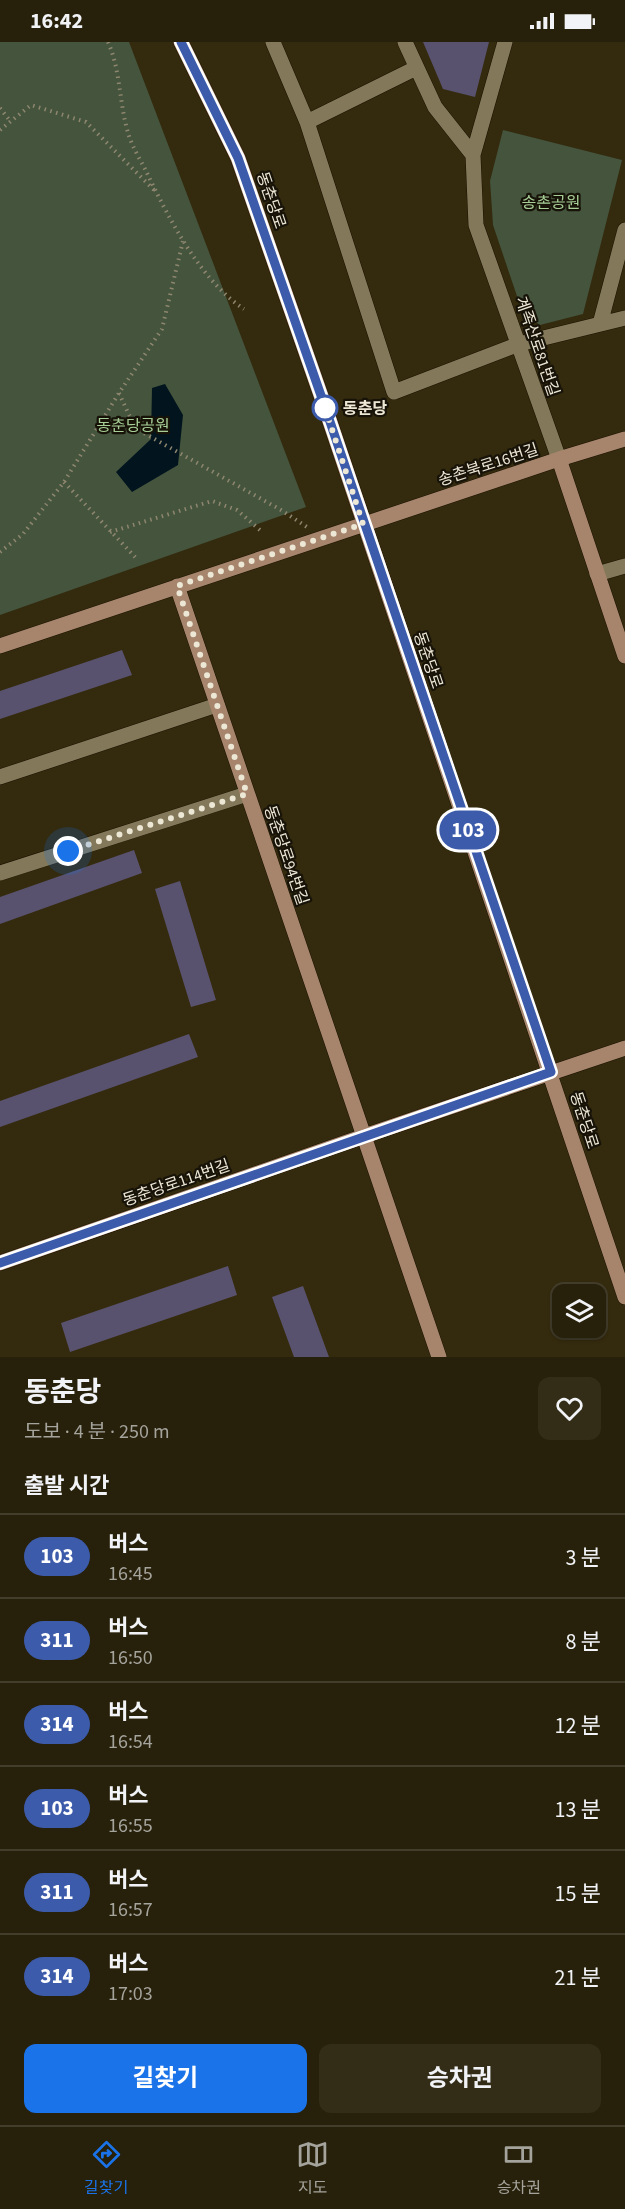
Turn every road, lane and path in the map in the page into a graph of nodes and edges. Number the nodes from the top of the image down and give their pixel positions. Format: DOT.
graph roads {
  1 [pos="108,42"];
  2 [pos="181,42"];
  3 [pos="273,42"];
  4 [pos="405,42"];
  5 [pos="505,42"];
  6 [pos="416,68"];
  7 [pos="0,108"];
  8 [pos="11,122"];
  9 [pos="307,122"];
  10 [pos="0,130"];
  11 [pos="473,155"];
  12 [pos="157,193"];
  13 [pos="625,230"];
  14 [pos="183,241"];
  15 [pos="244,309"];
  16 [pos="625,318"];
  17 [pos="600,324"];
  18 [pos="519,344"];
  19 [pos="119,393"];
  20 [pos="625,439"];
  21 [pos="559,459"];
  22 [pos="64,482"];
  23 [pos="363,524"];
  24 [pos="260,531"];
  25 [pos="110,532"];
  26 [pos="323,537"];
  27 [pos="0,552"];
  28 [pos="136,559"];
  29 [pos="625,566"];
  30 [pos="597,574"];
  31 [pos="177,586"];
  32 [pos="0,646"];
  33 [pos="625,656"];
  34 [pos="217,705"];
  35 [pos="0,777"];
  36 [pos="247,794"];
  37 [pos="0,873"];
  38 [pos="625,1048"];
  39 [pos="551,1072"];
  40 [pos="364,1136"];
  41 [pos="0,1263"];
  42 [pos="625,1297"];
  43 [pos="439,1357"];
  1 -- 12 [label="path"];
  2 -- 23 [label="main road, 동춘당로"];
  3 -- 9 [label="street"];
  4 -- 6 [label="street"];
  5 -- 11 [label="street, 계족산로81번길"];
  6 -- 9 [label="street"];
  6 -- 11 [label="street"];
  7 -- 8 [label="path"];
  8 -- 10 [label="path"];
  8 -- 12 [label="path"];
  9 -- 18 [label="street"];
  11 -- 18 [label="street, 계족산로81번길"];
  12 -- 14 [label="path"];
  13 -- 17 [label="street"];
  14 -- 15 [label="path"];
  14 -- 19 [label="path"];
  16 -- 17 [label="street"];
  17 -- 18 [label="street"];
  18 -- 21 [label="street, 계족산로81번길"];
  19 -- 22 [label="path"];
  19 -- 26 [label="path"];
  20 -- 21 [label="main road, 송촌북로16번길"];
  21 -- 23 [label="main road, 송촌북로16번길"];
  21 -- 30 [label="main road, 계족산로81번길"];
  22 -- 25 [label="path"];
  22 -- 27 [label="path"];
  23 -- 26 [label="main road"];
  23 -- 39 [label="main road, 동춘당로"];
  24 -- 25 [label="path"];
  25 -- 28 [label="path"];
  26 -- 31 [label="main road"];
  29 -- 30 [label="street"];
  30 -- 33 [label="main road, 계족산로81번길"];
  31 -- 32 [label="main road"];
  31 -- 34 [label="main road, 동춘당로94번길"];
  34 -- 35 [label="street"];
  34 -- 36 [label="main road, 동춘당로94번길"];
  36 -- 37 [label="street"];
  36 -- 40 [label="main road, 동춘당로94번길"];
  38 -- 39 [label="main road, 동춘당로114번길"];
  39 -- 40 [label="main road, 동춘당로114번길"];
  39 -- 42 [label="main road, 동춘당로"];
  40 -- 41 [label="main road, 동춘당로114번길"];
  40 -- 43 [label="main road"];
}
